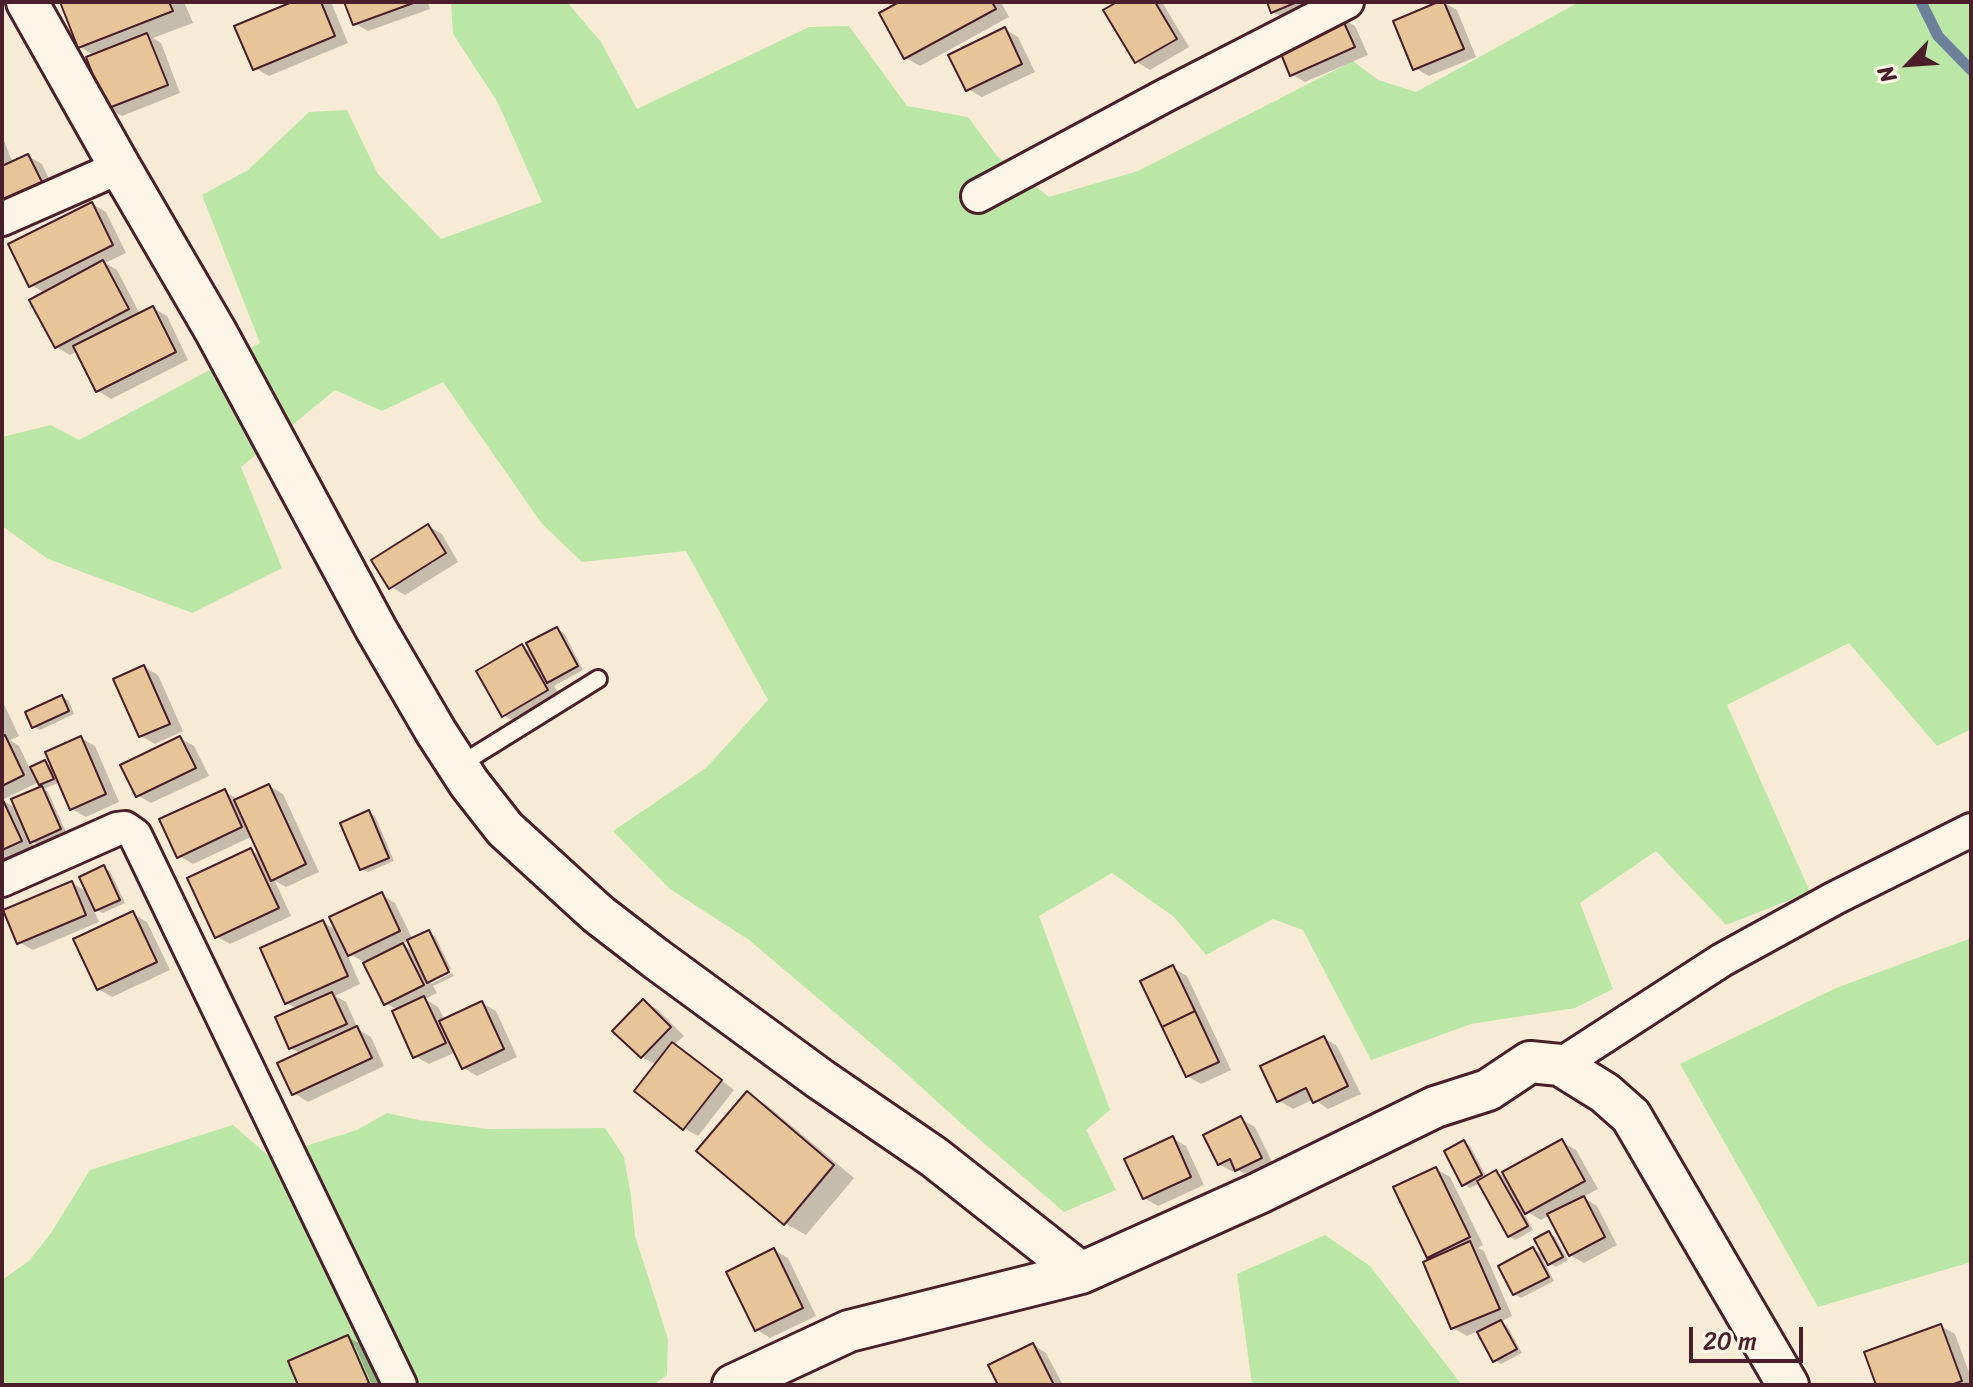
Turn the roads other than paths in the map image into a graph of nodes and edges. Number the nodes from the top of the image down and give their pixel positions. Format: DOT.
graph roads {
  1 [pos="27,2"];
  2 [pos="1347,2"];
  3 [pos="120,167"];
  4 [pos="978,196"];
  5 [pos="2,219"];
  6 [pos="598,679"];
  7 [pos="458,766"];
  8 [pos="1971,830"];
  9 [pos="2,880"];
  10 [pos="1560,1065"];
  11 [pos="1081,1273"];
  12 [pos="400,1385"];
  13 [pos="733,1385"];
  14 [pos="1788,1385"];
  1 -- 3 [label="street"];
  2 -- 4 [label="street"];
  3 -- 5 [label="street"];
  3 -- 7 [label="street"];
  6 -- 7 [label="lane"];
  7 -- 11 [label="street"];
  8 -- 10 [label="street"];
  9 -- 12 [label="street"];
  10 -- 11 [label="street"];
  10 -- 14 [label="street"];
  11 -- 13 [label="street"];
}
